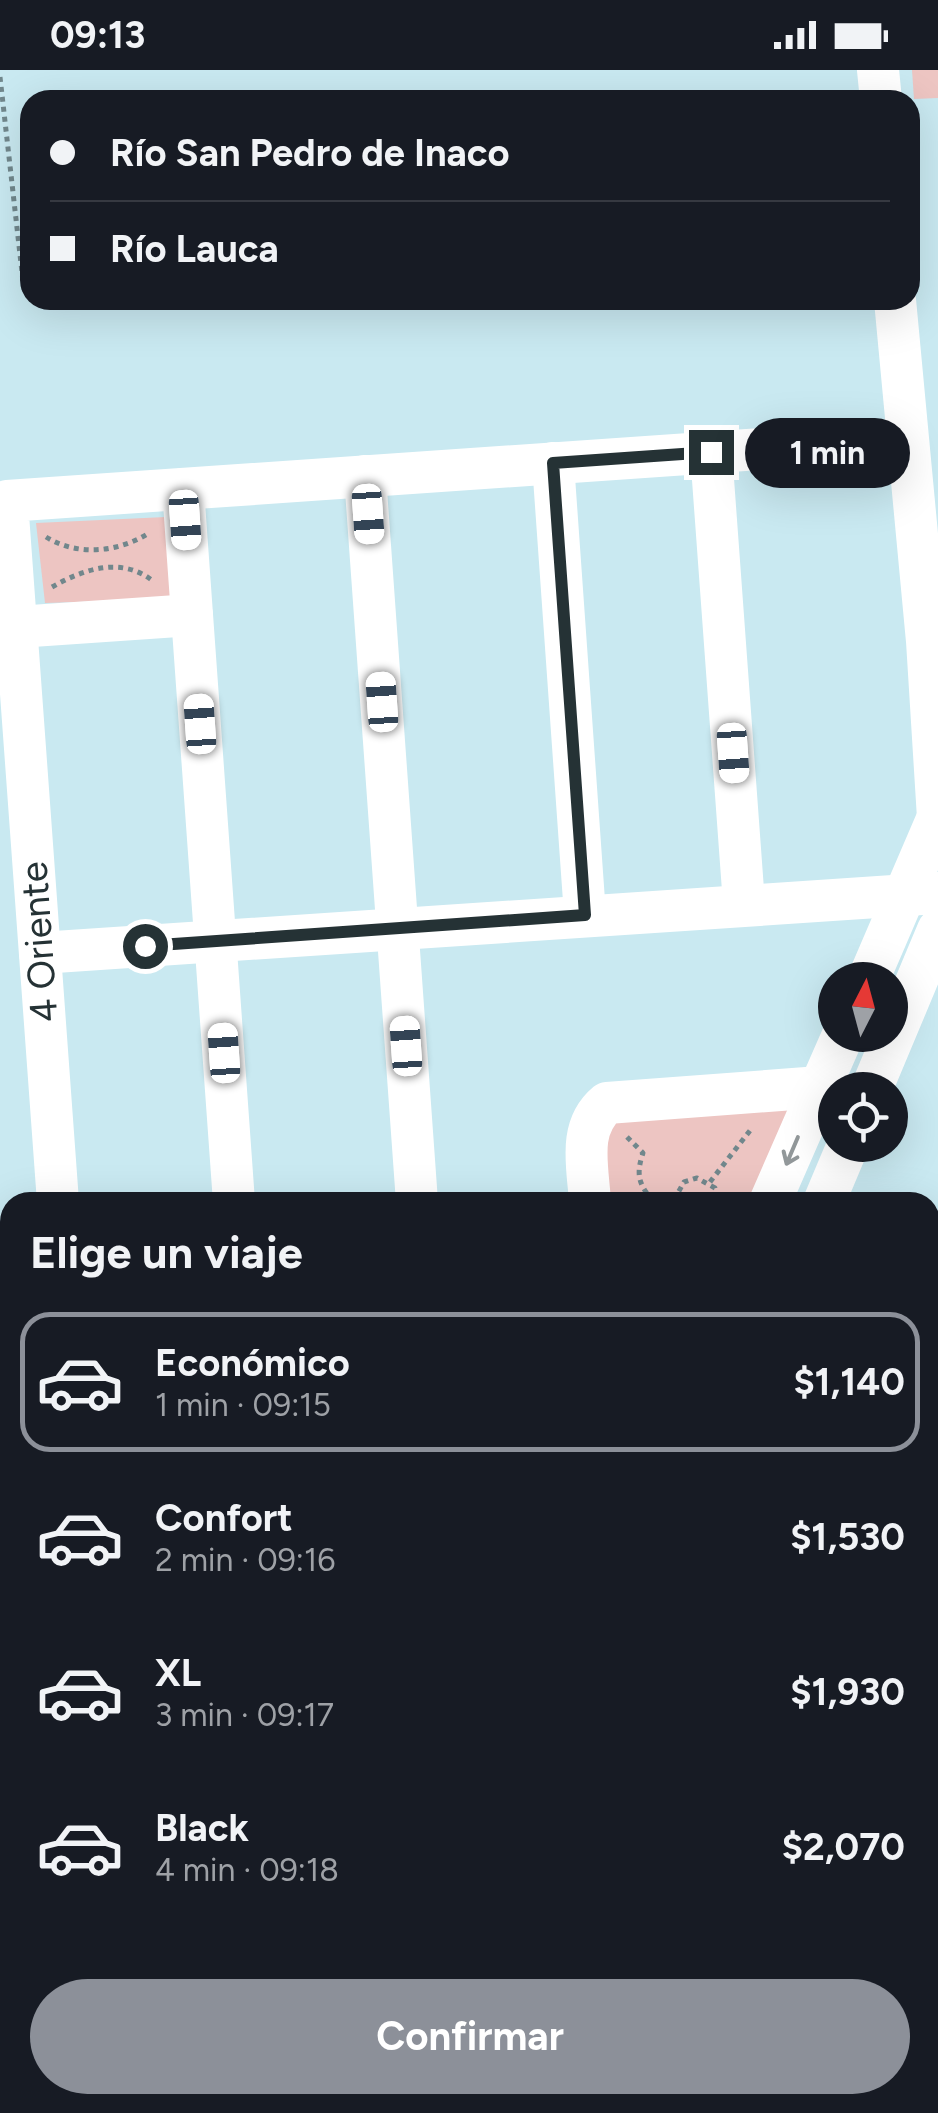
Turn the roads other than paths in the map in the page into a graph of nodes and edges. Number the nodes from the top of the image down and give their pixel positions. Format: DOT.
graph roads {
  1 [pos="897,310"];
  2 [pos="906,438"];
  3 [pos="711,452"];
  4 [pos="553,463"];
  5 [pos="365,476"];
  6 [pos="183,489"];
  7 [pos="192,614"];
  8 [pos="17,627"];
  9 [pos="933,644"];
  10 [pos="938,817"];
  11 [pos="922,893"];
  12 [pos="744,904"];
  13 [pos="585,915"];
  14 [pos="398,928"];
  15 [pos="938,930"];
  16 [pos="215,941"];
  17 [pos="40,954"];
  18 [pos="879,962"];
  19 [pos="879,1072"];
  20 [pos="818,1087"];
  21 [pos="818,1092"];
  22 [pos="841,1162"];
  23 [pos="57,1192"];
  24 [pos="233,1192"];
  25 [pos="416,1192"];
  26 [pos="589,1192"];
  27 [pos="774,1192"];
  28 [pos="828,1192"];
  1 -- 2 [label="street"];
  2 -- 3 [label="street"];
  2 -- 9 [label="street"];
  3 -- 4 [label="street"];
  3 -- 12 [label="street"];
  4 -- 5 [label="street"];
  4 -- 13 [label="street"];
  5 -- 6 [label="street"];
  5 -- 14 [label="street"];
  6 -- 7 [label="street"];
  6 -- 8 [label="street, 4 Oriente"];
  7 -- 8 [label="street"];
  7 -- 16 [label="street"];
  8 -- 17 [label="street, 4 Oriente"];
  9 -- 10 [label="street"];
  10 -- 11 [label="street"];
  11 -- 12 [label="street"];
  11 -- 18 [label="street"];
  12 -- 13 [label="street"];
  13 -- 14 [label="street"];
  14 -- 16 [label="street"];
  14 -- 25 [label="street"];
  15 -- 19 [label="street"];
  16 -- 17 [label="street"];
  16 -- 24 [label="street"];
  17 -- 23 [label="street, 4 Oriente"];
  20 -- 26 [label="street"];
  21 -- 27 [label="street, one-way"];
  22 -- 28 [label="street"];
}
